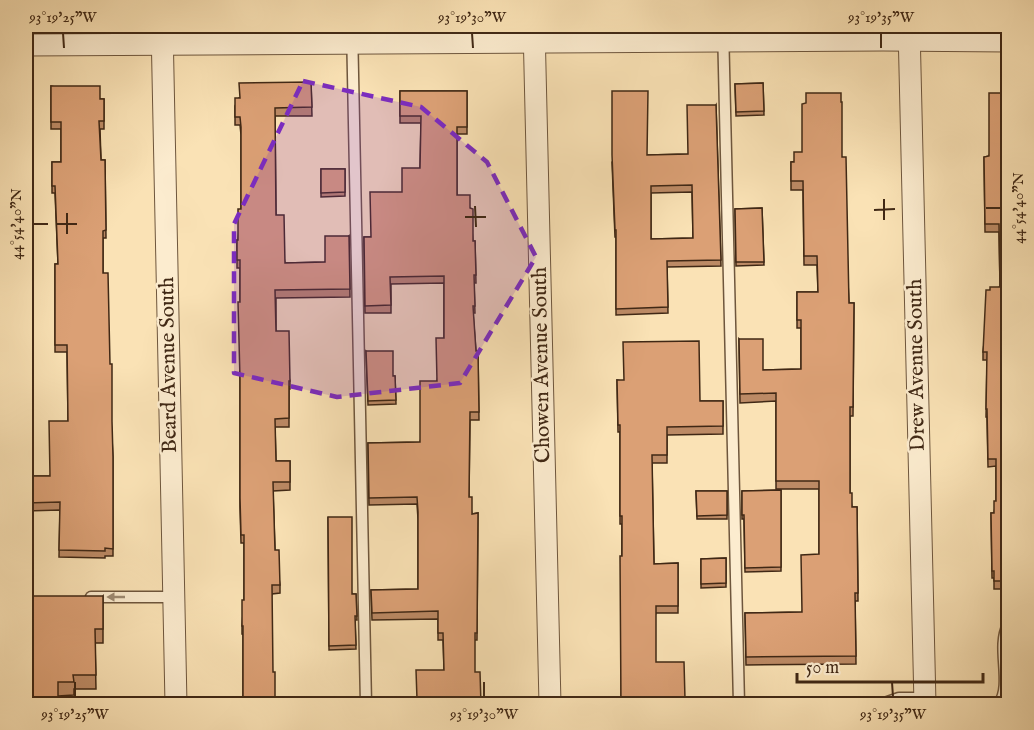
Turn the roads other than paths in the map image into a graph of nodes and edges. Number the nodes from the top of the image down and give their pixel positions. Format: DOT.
graph roads {
  1 [pos="723,33"];
  2 [pos="909,33"];
  3 [pos="352,34"];
  4 [pos="534,34"];
  5 [pos="162,35"];
  6 [pos="1008,41"];
  7 [pos="26,45"];
  8 [pos="81,597"];
  9 [pos="174,597"];
  10 [pos="1008,625"];
  11 [pos="925,701"];
  12 [pos="176,705"];
  13 [pos="366,705"];
  14 [pos="550,705"];
  15 [pos="739,705"];
  16 [pos="882,705"];
  17 [pos="999,705"];
  1 -- 2 [label="street"];
  1 -- 4 [label="street"];
  1 -- 15 [label="lane"];
  2 -- 6 [label="street"];
  2 -- 11 [label="street, Drew Avenue South"];
  3 -- 4 [label="street"];
  3 -- 5 [label="street"];
  3 -- 13 [label="lane"];
  4 -- 14 [label="street, Chowen Avenue South"];
  5 -- 7 [label="street"];
  5 -- 9 [label="street, Beard Avenue South"];
  9 -- 8 [label="lane, one-way"];
  9 -- 12 [label="street, Beard Avenue South"];
  10 -- 17 [label="lane"];
  11 -- 16 [label="lane"];
}
